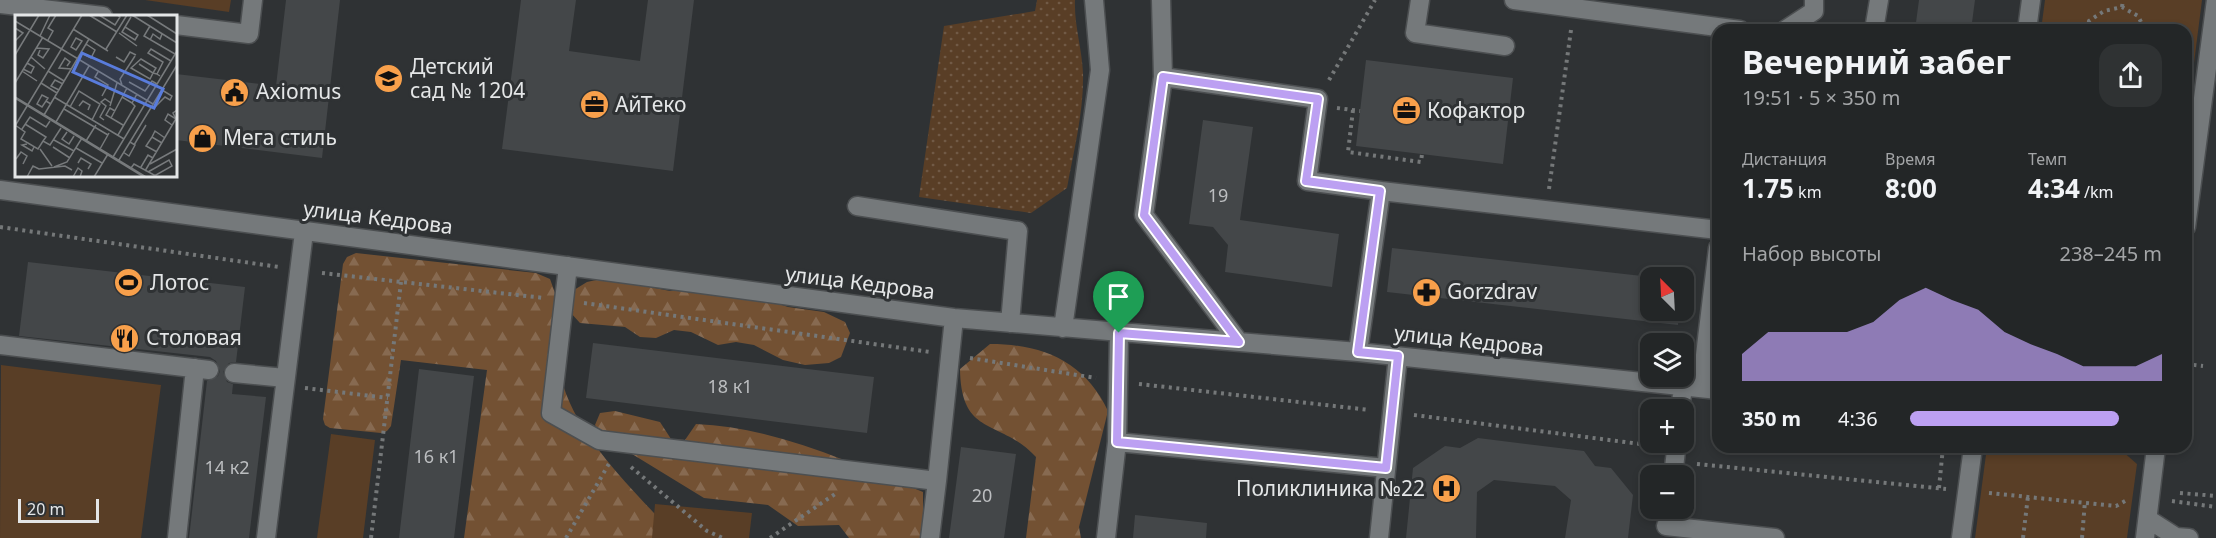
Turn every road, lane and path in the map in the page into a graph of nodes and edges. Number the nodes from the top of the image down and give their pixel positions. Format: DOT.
graph roads {
  1 [pos="253,0"];
  2 [pos="1094,0"];
  3 [pos="1161,0"];
  4 [pos="1375,0"];
  5 [pos="1420,0"];
  6 [pos="1514,0"];
  7 [pos="1814,0"];
  8 [pos="1879,0"];
  9 [pos="2031,0"];
  10 [pos="2123,0"];
  11 [pos="2216,0"];
  12 [pos="0,4"];
  13 [pos="2122,7"];
  14 [pos="1574,9"];
  15 [pos="94,15"];
  16 [pos="1794,24"];
  17 [pos="1875,24"];
  18 [pos="2028,24"];
  19 [pos="2089,24"];
  20 [pos="2142,24"];
  21 [pos="177,25"];
  22 [pos="1712,27"];
  23 [pos="2214,32"];
  24 [pos="1505,46"];
  25 [pos="1163,77"];
  26 [pos="1318,99"];
  27 [pos="1353,110"];
  28 [pos="1422,154"];
  29 [pos="2192,185"];
  30 [pos="0,190"];
  31 [pos="1380,191"];
  32 [pos="857,206"];
  33 [pos="1546,210"];
  34 [pos="1712,229"];
  35 [pos="304,232"];
  36 [pos="568,266"];
  37 [pos="401,282"];
  38 [pos="954,318"];
  39 [pos="1010,323"];
  40 [pos="1063,328"];
  41 [pos="1119,333"];
  42 [pos="1239,342"];
  43 [pos="1712,342"];
  44 [pos="0,345"];
  45 [pos="1358,352"];
  46 [pos="1398,356"];
  47 [pos="2192,365"];
  48 [pos="2203,366"];
  49 [pos="234,373"];
  50 [pos="285,382"];
  51 [pos="1640,382"];
  52 [pos="1683,387"];
  53 [pos="1709,389"];
  54 [pos="388,398"];
  55 [pos="1681,399"];
  56 [pos="1117,442"];
  57 [pos="1942,453"];
  58 [pos="1971,453"];
  59 [pos="2155,453"];
  60 [pos="615,454"];
  61 [pos="1386,468"];
  62 [pos="865,472"];
  63 [pos="937,481"];
  64 [pos="1967,491"];
  65 [pos="2180,493"];
  66 [pos="663,494"];
  67 [pos="2028,496"];
  68 [pos="2216,496"];
  69 [pos="2150,499"];
  70 [pos="2085,501"];
  71 [pos="2216,507"];
  72 [pos="2148,519"];
  73 [pos="1667,524"];
  74 [pos="177,538"];
  75 [pos="266,538"];
  76 [pos="371,538"];
  77 [pos="566,538"];
  78 [pos="723,538"];
  79 [pos="770,538"];
  80 [pos="930,538"];
  81 [pos="1106,538"];
  82 [pos="1379,538"];
  83 [pos="1775,538"];
  84 [pos="1961,538"];
  85 [pos="2024,538"];
  86 [pos="2082,538"];
  87 [pos="2145,538"];
  88 [pos="2189,538"];
  1 -- 21 [label="street"];
  2 -- 40 [label="street"];
  3 -- 25 [label="street"];
  4 -- 26 [label="path"];
  5 -- 24 [label="street"];
  6 -- 14 [label="street"];
  7 -- 16 [label="street"];
  8 -- 17 [label="street"];
  9 -- 18 [label="street"];
  10 -- 13 [label="path"];
  11 -- 23 [label="street"];
  12 -- 15 [label="street"];
  13 -- 19 [label="path"];
  13 -- 20 [label="path"];
  14 -- 22 [label="street"];
  14 -- 33 [label="path"];
  23 -- 29 [label="street"];
  25 -- 26 [label="street"];
  25 -- 42 [label="street"];
  26 -- 31 [label="street"];
  27 -- 28 [label="path"];
  30 -- 35 [label="street, улица Кедрова"];
  31 -- 33 [label="street"];
  31 -- 45 [label="street"];
  32 -- 39 [label="street"];
  33 -- 34 [label="street"];
  35 -- 36 [label="street, улица Кедрова"];
  35 -- 50 [label="street"];
  36 -- 38 [label="street, улица Кедрова"];
  36 -- 62 [label="street"];
  37 -- 54 [label="path"];
  38 -- 39 [label="street, улица Кедрова"];
  38 -- 63 [label="street"];
  39 -- 40 [label="street, улица Кедрова"];
  40 -- 41 [label="street, улица Кедрова"];
  41 -- 42 [label="street, улица Кедрова"];
  41 -- 56 [label="street"];
  42 -- 45 [label="street, улица Кедрова"];
  43 -- 53 [label="street"];
  44 -- 74 [label="street"];
  45 -- 46 [label="street, улица Кедрова"];
  46 -- 51 [label="street, улица Кедрова"];
  46 -- 61 [label="street"];
  47 -- 48 [label="path"];
  49 -- 50 [label="street"];
  50 -- 54 [label="path"];
  50 -- 75 [label="street"];
  52 -- 53 [label="street, улица Кедрова"];
  52 -- 55 [label="street"];
  54 -- 76 [label="path"];
  56 -- 61 [label="street"];
  56 -- 81 [label="street"];
  57 -- 64 [label="path"];
  58 -- 64 [label="street"];
  59 -- 69 [label="street"];
  60 -- 77 [label="path"];
  61 -- 82 [label="street"];
  62 -- 63 [label="street"];
  62 -- 79 [label="path"];
  63 -- 80 [label="street"];
  64 -- 67 [label="path"];
  64 -- 84 [label="street"];
  65 -- 68 [label="path"];
  66 -- 78 [label="path"];
  67 -- 70 [label="path"];
  67 -- 85 [label="path"];
  69 -- 70 [label="path"];
  69 -- 71 [label="path"];
  69 -- 72 [label="street"];
  70 -- 86 [label="path"];
  72 -- 87 [label="street"];
  72 -- 88 [label="street"];
  73 -- 83 [label="street"];
}
